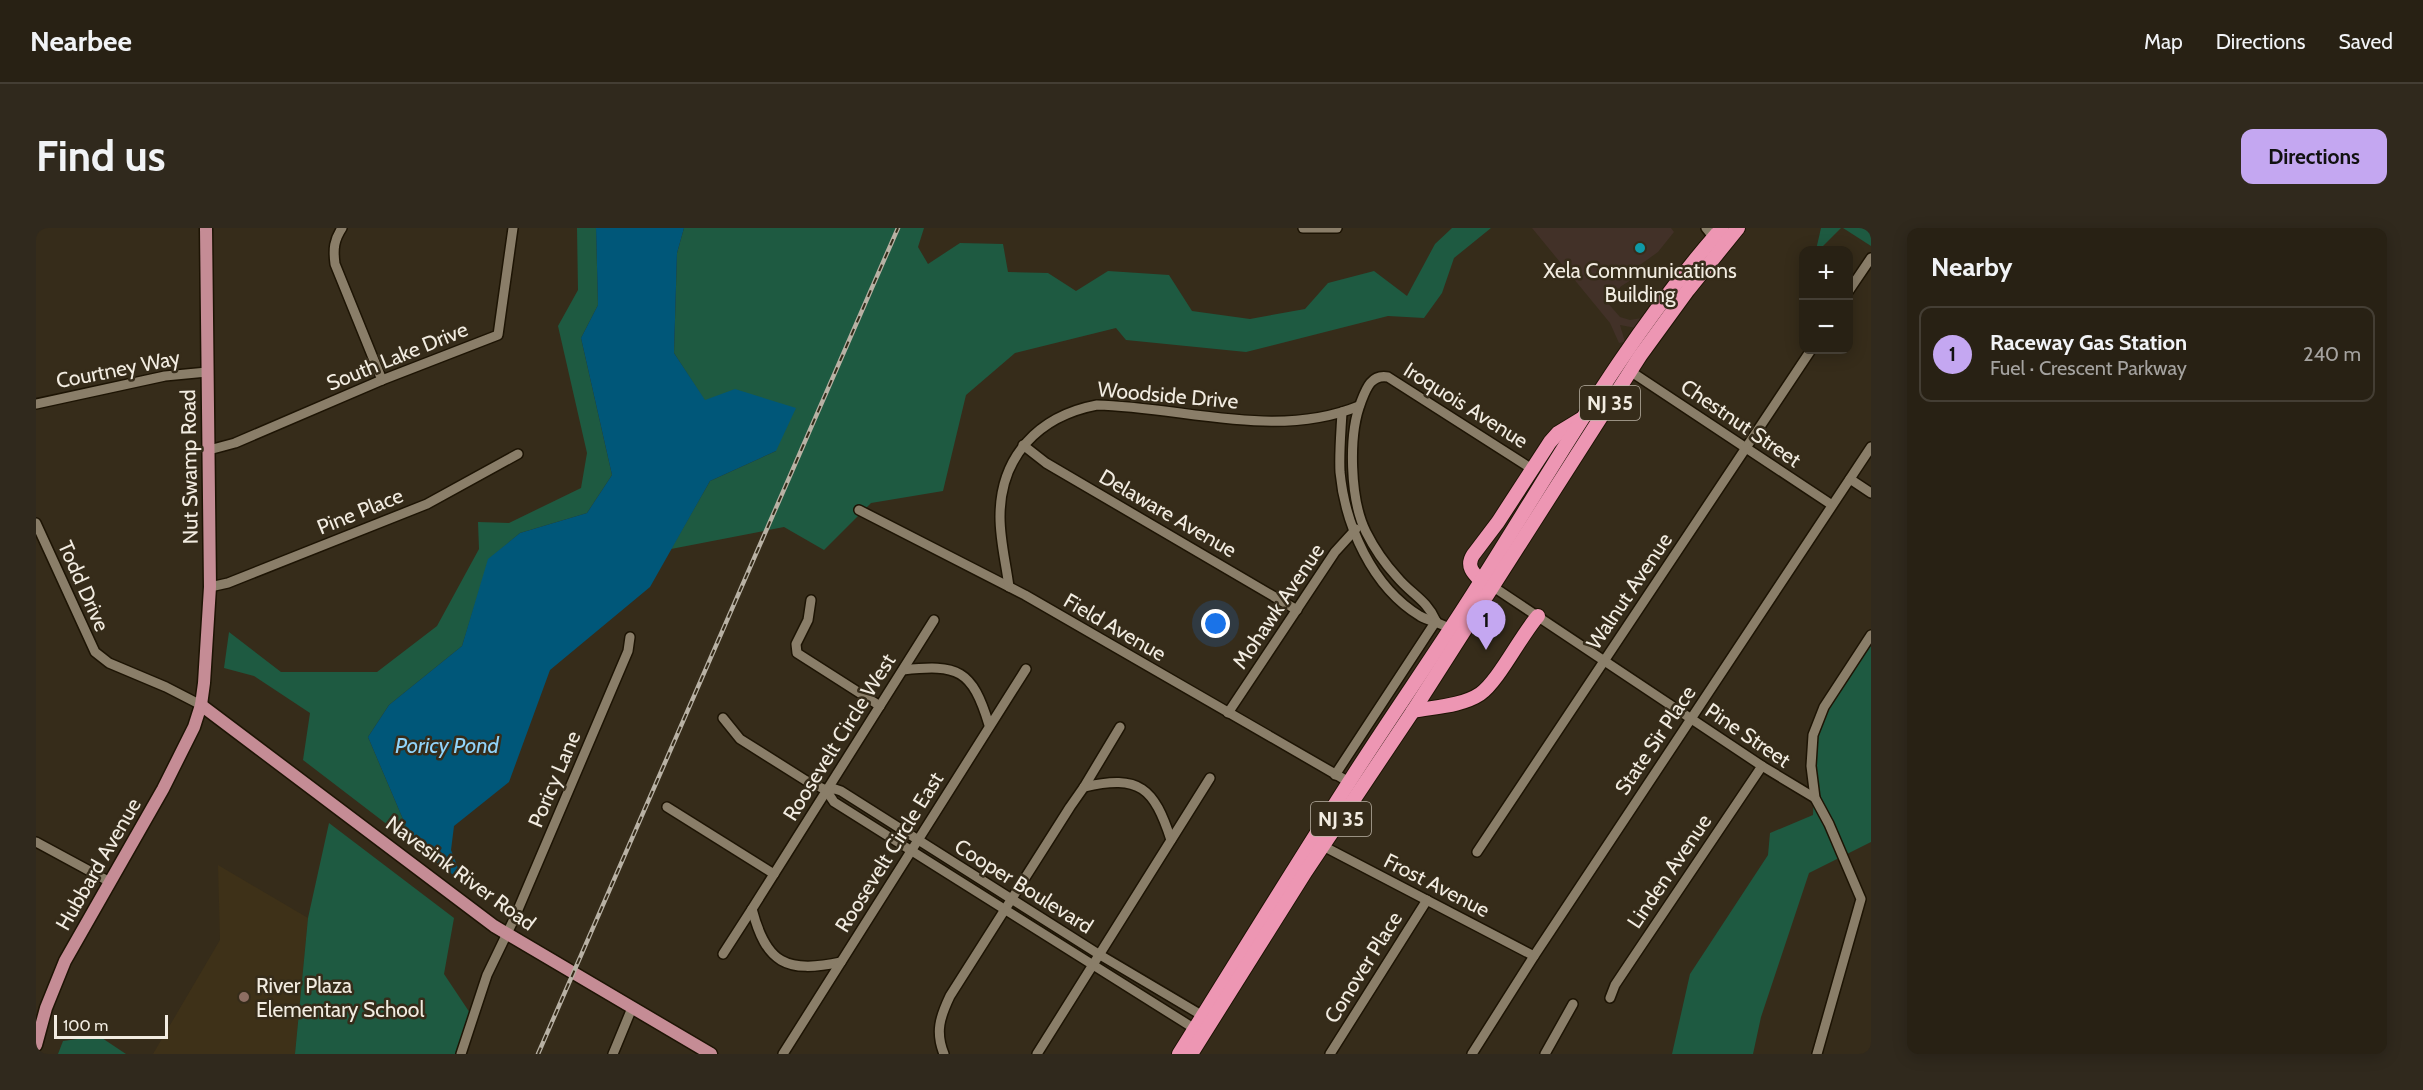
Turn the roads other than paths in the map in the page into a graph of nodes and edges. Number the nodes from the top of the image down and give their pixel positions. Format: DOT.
graph roads {
  1 [pos="206,228"];
  2 [pos="342,228"];
  3 [pos="513,228"];
  4 [pos="1303,228"];
  5 [pos="1337,228"];
  6 [pos="1738,228"];
  7 [pos="1714,231"];
  8 [pos="1871,258"];
  9 [pos="1853,285"];
  10 [pos="1808,354"];
  11 [pos="1630,371"];
  12 [pos="207,372"];
  13 [pos="382,380"];
  14 [pos="36,404"];
  15 [pos="1359,406"];
  16 [pos="1342,412"];
  17 [pos="1583,418"];
  18 [pos="1023,446"];
  19 [pos="1871,447"];
  20 [pos="1746,448"];
  21 [pos="209,450"];
  22 [pos="518,454"];
  23 [pos="1532,469"];
  24 [pos="1850,479"];
  25 [pos="1871,494"];
  26 [pos="1832,505"];
  27 [pos="859,510"];
  28 [pos="36,523"];
  29 [pos="1364,525"];
  30 [pos="1353,530"];
  31 [pos="1487,583"];
  32 [pos="210,587"];
  33 [pos="1009,587"];
  34 [pos="811,600"];
  35 [pos="1297,610"];
  36 [pos="1538,616"];
  37 [pos="934,620"];
  38 [pos="1436,621"];
  39 [pos="1449,628"];
  40 [pos="1871,635"];
  41 [pos="630,636"];
  42 [pos="1604,661"];
  43 [pos="1026,669"];
  44 [pos="903,670"];
  45 [pos="201,705"];
  46 [pos="880,706"];
  47 [pos="1413,711"];
  48 [pos="1228,713"];
  49 [pos="723,718"];
  50 [pos="1690,719"];
  51 [pos="989,725"];
  52 [pos="1120,726"];
  53 [pos="1762,766"];
  54 [pos="1335,774"];
  55 [pos="1210,778"];
  56 [pos="1349,782"];
  57 [pos="1084,787"];
  58 [pos="826,790"];
  59 [pos="1815,798"];
  60 [pos="667,807"];
  61 [pos="918,840"];
  62 [pos="1171,840"];
  63 [pos="36,842"];
  64 [pos="1323,846"];
  65 [pos="912,850"];
  66 [pos="1477,852"];
  67 [pos="774,874"];
  68 [pos="110,882"];
  69 [pos="1871,896"];
  70 [pos="1012,899"];
  71 [pos="1861,899"];
  72 [pos="1427,900"];
  73 [pos="752,909"];
  74 [pos="1005,909"];
  75 [pos="506,933"];
  76 [pos="723,954"];
  77 [pos="1100,955"];
  78 [pos="1534,956"];
  79 [pos="840,962"];
  80 [pos="1093,965"];
  81 [pos="1610,998"];
  82 [pos="1573,1004"];
  83 [pos="632,1008"];
  84 [pos="1203,1016"];
  85 [pos="1195,1029"];
  86 [pos="36,1044"];
  87 [pos="1038,1052"];
  88 [pos="461,1054"];
  89 [pos="613,1054"];
  90 [pos="711,1054"];
  91 [pos="783,1054"];
  92 [pos="944,1054"];
  93 [pos="1179,1054"];
  94 [pos="1191,1054"];
  95 [pos="1330,1054"];
  96 [pos="1472,1054"];
  97 [pos="1545,1054"];
  98 [pos="1817,1054"];
  1 -- 12 [label="main road, Nut Swamp Road"];
  2 -- 13 [label="street"];
  3 -- 13 [label="street, South Lake Drive"];
  4 -- 5 [label="street"];
  6 -- 11 [label="highway, NJ 35"];
  7 -- 17 [label="highway, NJ 35"];
  8 -- 9 [label="street"];
  10 -- 20 [label="street, Walnut Avenue"];
  11 -- 20 [label="street, Chestnut Street"];
  11 -- 31 [label="highway, NJ 35"];
  12 -- 14 [label="street, Courtney Way"];
  12 -- 21 [label="main road, Nut Swamp Road"];
  13 -- 21 [label="street, South Lake Drive"];
  15 -- 16 [label="street, Woodside Drive"];
  15 -- 23 [label="street, Iroquois Avenue"];
  15 -- 29 [label="street"];
  16 -- 18 [label="street, Woodside Drive"];
  16 -- 30 [label="street"];
  17 -- 23 [label="highway"];
  17 -- 31 [label="highway, NJ 35"];
  18 -- 33 [label="street, Woodside Drive"];
  18 -- 35 [label="street, Delaware Avenue"];
  19 -- 24 [label="street, State Sir Place"];
  20 -- 26 [label="street, Chestnut Street"];
  20 -- 42 [label="street, Walnut Avenue"];
  21 -- 32 [label="main road, Nut Swamp Road"];
  22 -- 32 [label="street, Pine Place"];
  23 -- 31 [label="highway"];
  24 -- 25 [label="street"];
  24 -- 26 [label="street, State Sir Place"];
  26 -- 50 [label="street, State Sir Place"];
  27 -- 33 [label="street, Field Avenue"];
  28 -- 45 [label="street, Todd Drive"];
  29 -- 30 [label="street, Mohawk Avenue"];
  29 -- 38 [label="street"];
  30 -- 35 [label="street, Mohawk Avenue"];
  30 -- 38 [label="street"];
  31 -- 36 [label="street, Pine Street"];
  31 -- 39 [label="highway, NJ 35"];
  31 -- 47 [label="highway, NJ 35"];
  32 -- 45 [label="main road, Nut Swamp Road"];
  33 -- 48 [label="street, Field Avenue"];
  34 -- 46 [label="street"];
  35 -- 48 [label="street, Mohawk Avenue"];
  36 -- 42 [label="street, Pine Street"];
  36 -- 47 [label="highway"];
  37 -- 44 [label="street, Roosevelt Circle West"];
  38 -- 39 [label="street"];
  38 -- 54 [label="street"];
  39 -- 56 [label="highway, NJ 35"];
  40 -- 59 [label="street"];
  41 -- 75 [label="street, Poricy Lane"];
  42 -- 50 [label="street, Pine Street"];
  42 -- 66 [label="street, Walnut Avenue"];
  43 -- 51 [label="street, Roosevelt Circle East"];
  44 -- 46 [label="street, Roosevelt Circle West"];
  44 -- 51 [label="street"];
  45 -- 68 [label="main road, Hubbard Avenue"];
  45 -- 75 [label="main road, Navesink River Road"];
  46 -- 58 [label="street, Roosevelt Circle West"];
  47 -- 64 [label="highway, NJ 35"];
  48 -- 54 [label="street, Field Avenue"];
  49 -- 58 [label="street, Cooper Boulevard"];
  50 -- 53 [label="street, Pine Street"];
  50 -- 78 [label="street, State Sir Place"];
  51 -- 61 [label="street, Roosevelt Circle East"];
  52 -- 57 [label="street"];
  53 -- 59 [label="street, Pine Street"];
  53 -- 81 [label="street, Linden Avenue"];
  54 -- 56 [label="street, Field Avenue"];
  55 -- 62 [label="street"];
  56 -- 84 [label="highway, NJ 35"];
  57 -- 62 [label="street"];
  57 -- 70 [label="street"];
  58 -- 61 [label="street, Cooper Boulevard"];
  58 -- 65 [label="street, Cooper Boulevard"];
  58 -- 67 [label="street, Roosevelt Circle West"];
  59 -- 71 [label="street"];
  60 -- 67 [label="street"];
  61 -- 65 [label="street, Roosevelt Circle East"];
  61 -- 70 [label="street, Cooper Boulevard"];
  62 -- 77 [label="street"];
  63 -- 68 [label="street"];
  64 -- 72 [label="street, Frost Avenue"];
  64 -- 94 [label="highway, NJ 35"];
  65 -- 74 [label="street, Cooper Boulevard"];
  65 -- 79 [label="street, Roosevelt Circle East"];
  67 -- 73 [label="street, Roosevelt Circle West"];
  68 -- 86 [label="main road, Hubbard Avenue"];
  69 -- 71 [label="street"];
  70 -- 74 [label="street"];
  70 -- 77 [label="street, Cooper Boulevard"];
  71 -- 98 [label="street"];
  72 -- 78 [label="street, Frost Avenue"];
  72 -- 95 [label="street, Conover Place"];
  73 -- 76 [label="street"];
  73 -- 79 [label="street"];
  74 -- 80 [label="street, Cooper Boulevard"];
  74 -- 92 [label="street"];
  75 -- 83 [label="main road, Navesink River Road"];
  75 -- 88 [label="street, Poricy Lane"];
  77 -- 80 [label="street"];
  77 -- 84 [label="street, Cooper Boulevard"];
  78 -- 96 [label="street, State Sir Place"];
  79 -- 91 [label="street, Roosevelt Circle East"];
  80 -- 85 [label="street, Cooper Boulevard"];
  80 -- 87 [label="street"];
  82 -- 97 [label="street"];
  83 -- 89 [label="street"];
  83 -- 90 [label="main road, Navesink River Road"];
  84 -- 85 [label="highway, NJ 35"];
  85 -- 93 [label="highway, NJ 35"];
}
